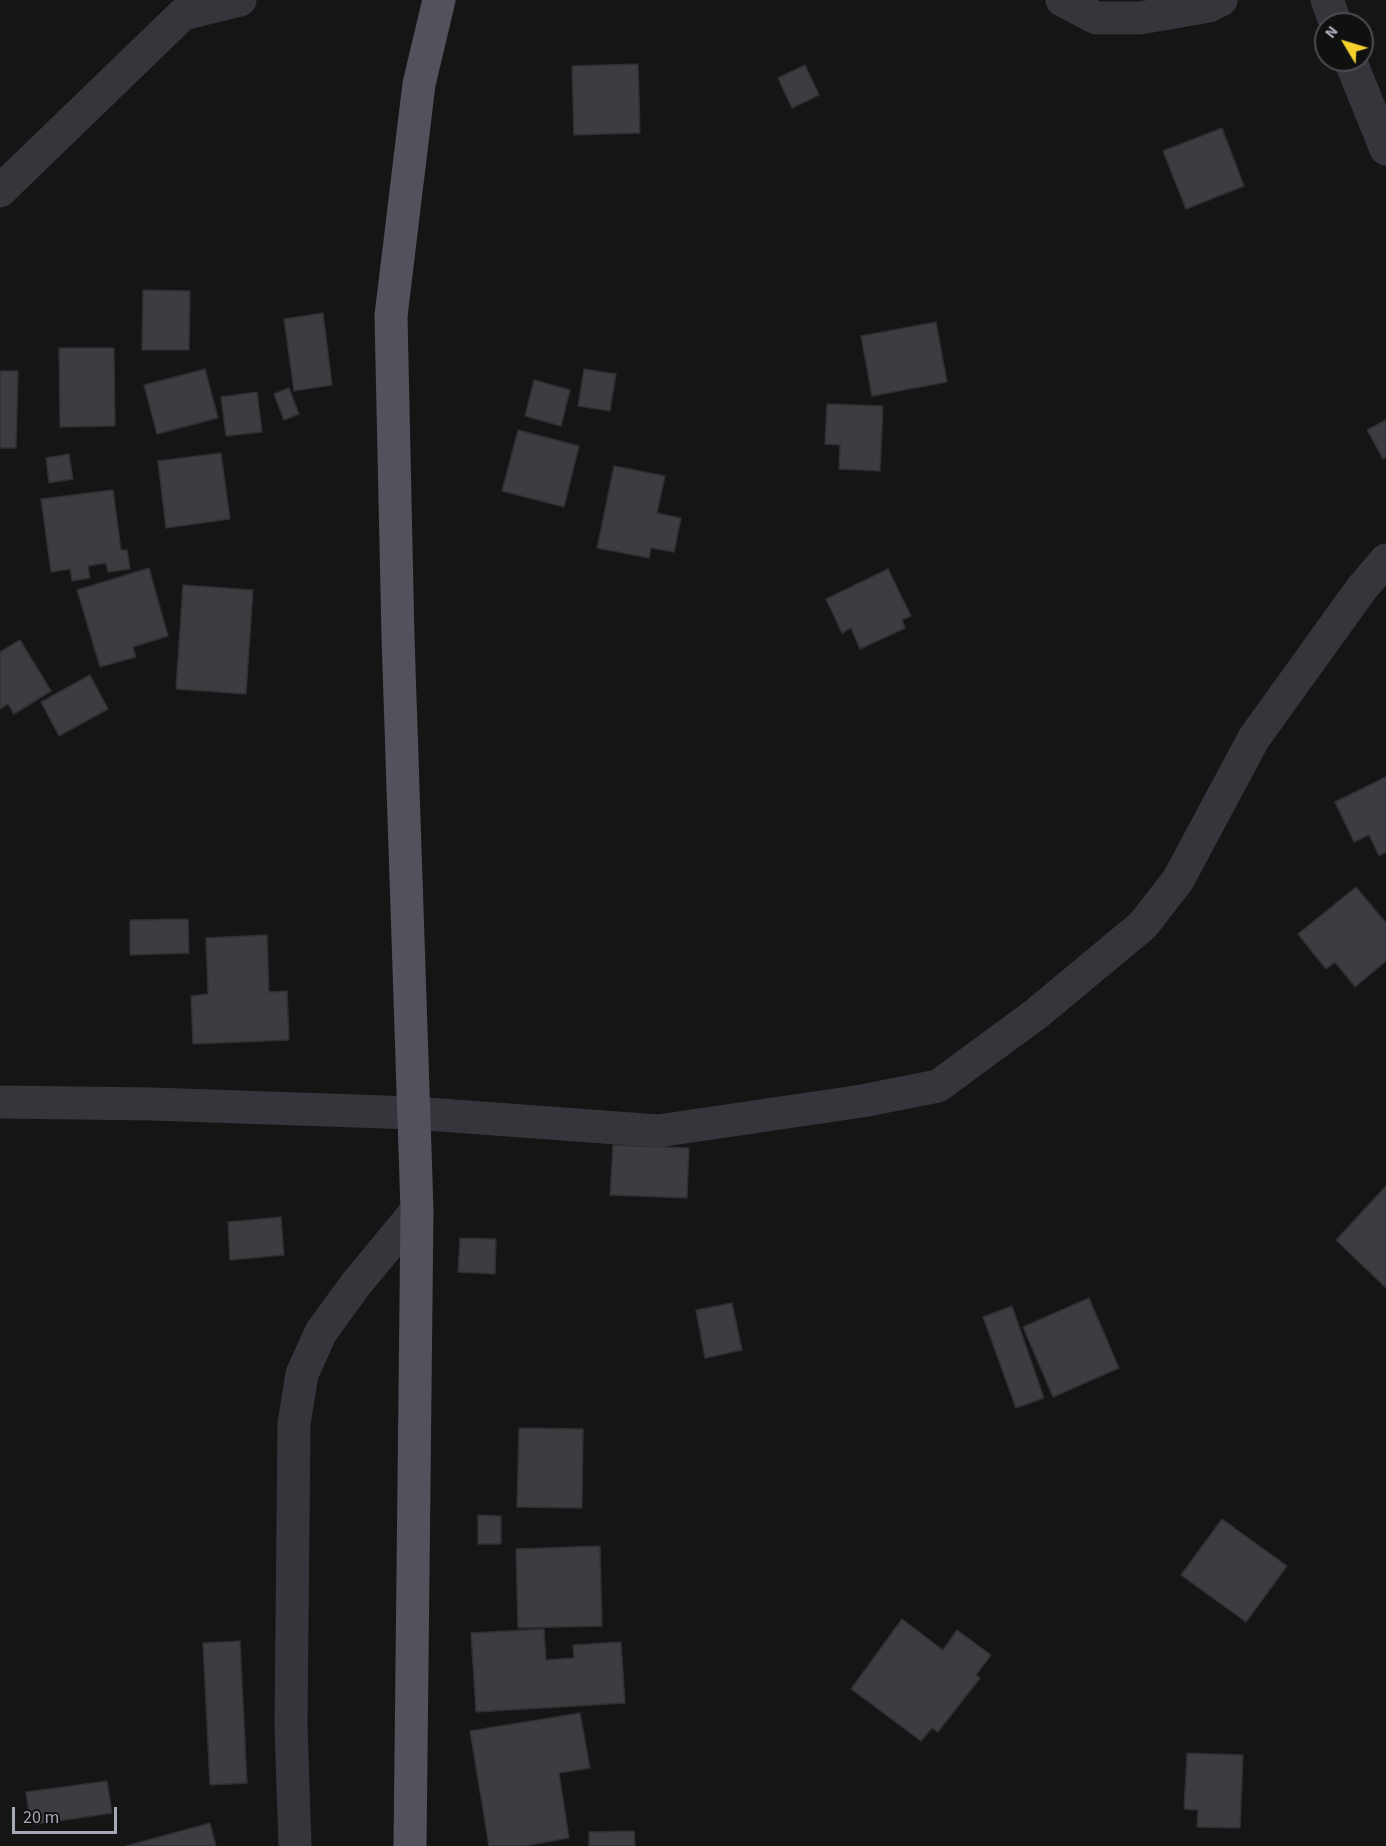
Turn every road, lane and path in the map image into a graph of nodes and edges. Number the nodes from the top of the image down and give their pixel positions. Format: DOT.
graph roads {
  1 [pos="240,0"];
  2 [pos="439,0"];
  3 [pos="1062,0"];
  4 [pos="1221,0"];
  5 [pos="1355,72"];
  6 [pos="1386,149"];
  7 [pos="0,191"];
  8 [pos="1386,560"];
  9 [pos="0,1102"];
  10 [pos="414,1113"];
  11 [pos="417,1210"];
  12 [pos="295,1846"];
  13 [pos="410,1846"];
  1 -- 7 [label="street"];
  2 -- 10 [label="main road"];
  3 -- 4 [label="street"];
  5 -- 6 [label="street"];
  8 -- 10 [label="street"];
  9 -- 10 [label="street"];
  10 -- 11 [label="main road"];
  11 -- 12 [label="street"];
  11 -- 13 [label="main road"];
}
